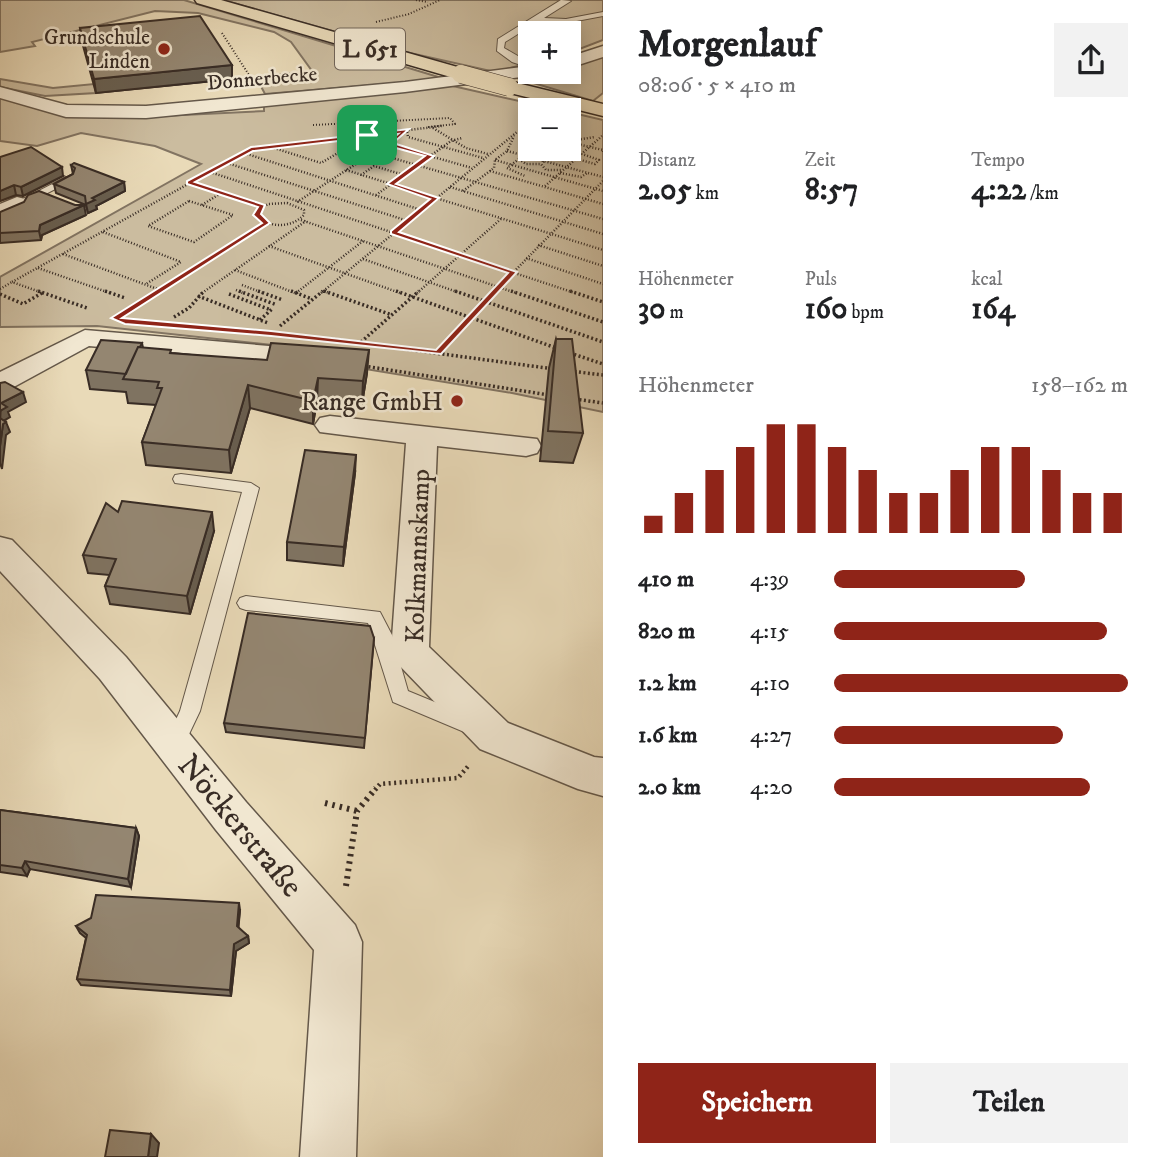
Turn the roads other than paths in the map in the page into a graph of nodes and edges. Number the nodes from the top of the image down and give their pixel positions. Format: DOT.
graph roads {
  1 [pos="203,0"];
  2 [pos="565,0"];
  3 [pos="603,14"];
  4 [pos="536,20"];
  5 [pos="518,31"];
  6 [pos="603,51"];
  7 [pos="581,59"];
  8 [pos="518,62"];
  9 [pos="518,70"];
  10 [pos="0,92"];
  11 [pos="550,97"];
  12 [pos="603,110"];
  13 [pos="70,179"];
  14 [pos="41,193"];
  15 [pos="61,202"];
  16 [pos="9,208"];
  17 [pos="313,348"];
  18 [pos="0,383"];
  19 [pos="330,425"];
  20 [pos="422,435"];
  21 [pos="526,446"];
  22 [pos="181,479"];
  23 [pos="0,549"];
  24 [pos="246,603"];
  25 [pos="494,736"];
  26 [pos="174,746"];
  27 [pos="603,778"];
  28 [pos="328,1157"];
  1 -- 11 [label="main road, L 651, bridge"];
  2 -- 4 [label="lane, Donnerbecke"];
  3 -- 4 [label="lane"];
  5 -- 8 [label="lane, Donnerbecke"];
  6 -- 7 [label="street"];
  9 -- 10 [label="street, Donnerbecke"];
  11 -- 12 [label="main road, L 651"];
  13 -- 14 [label="lane"];
  14 -- 15 [label="lane"];
  14 -- 16 [label="lane"];
  17 -- 18 [label="street"];
  19 -- 20 [label="street, Kolkmannskamp"];
  20 -- 21 [label="street, Kolkmannskamp"];
  20 -- 25 [label="street, Kolkmannskamp"];
  22 -- 26 [label="lane"];
  23 -- 26 [label="street, Nöckerstraße"];
  24 -- 25 [label="lane"];
  25 -- 27 [label="street, Kolkmannskamp"];
  26 -- 28 [label="street, Nöckerstraße"];
}
